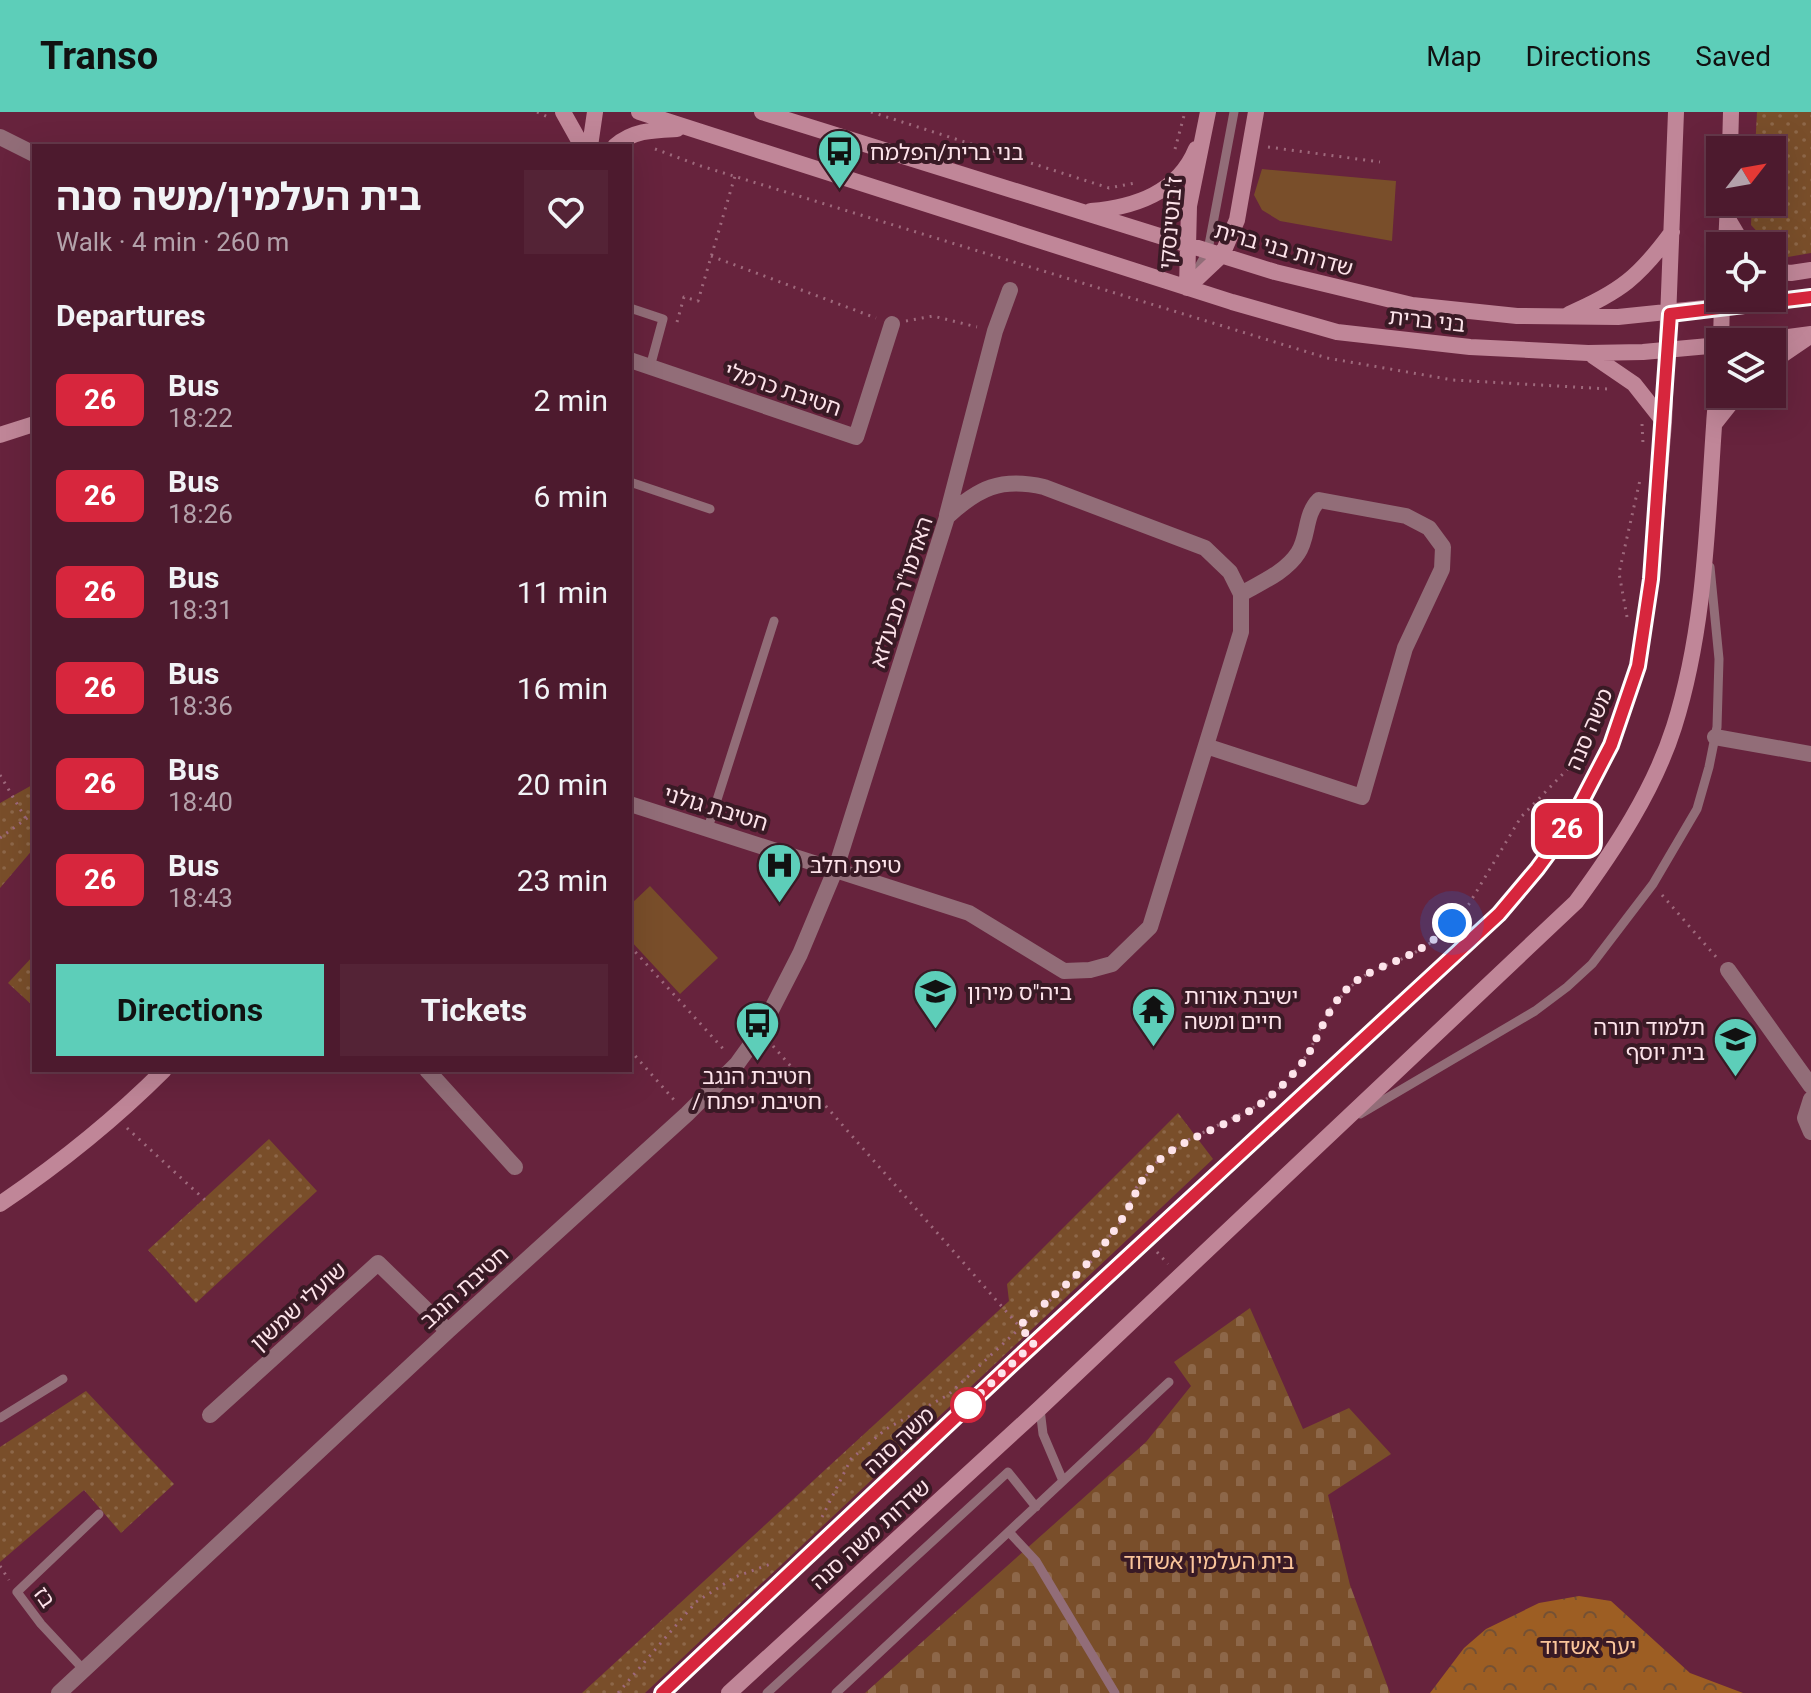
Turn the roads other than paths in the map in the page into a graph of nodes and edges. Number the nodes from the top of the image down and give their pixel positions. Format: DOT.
graph roads {
  1 [pos="563,112"];
  2 [pos="595,112"];
  3 [pos="639,112"];
  4 [pos="762,112"];
  5 [pos="1234,112"];
  6 [pos="1256,112"];
  7 [pos="1676,112"];
  8 [pos="1731,112"];
  9 [pos="1206,120"];
  10 [pos="686,129"];
  11 [pos="1730,136"];
  12 [pos="0,137"];
  13 [pos="581,144"];
  14 [pos="590,144"];
  15 [pos="618,144"];
  16 [pos="32,153"];
  17 [pos="1084,212"];
  18 [pos="1672,232"];
  19 [pos="1188,244"];
  20 [pos="1215,253"];
  21 [pos="1811,270"];
  22 [pos="1786,272"];
  23 [pos="1187,288"];
  24 [pos="1010,290"];
  25 [pos="1811,297"];
  26 [pos="1786,299"];
  27 [pos="1706,306"];
  28 [pos="632,309"];
  29 [pos="1670,314"];
  30 [pos="1562,317"];
  31 [pos="892,324"];
  32 [pos="1811,335"];
  33 [pos="1786,338"];
  34 [pos="1706,346"];
  35 [pos="1668,350"];
  36 [pos="1786,352"];
  37 [pos="1588,353"];
  38 [pos="632,361"];
  39 [pos="650,367"];
  40 [pos="1715,408"];
  41 [pos="1727,408"];
  42 [pos="1664,422"];
  43 [pos="1714,424"];
  44 [pos="32,425"];
  45 [pos="0,435"];
  46 [pos="632,483"];
  47 [pos="710,509"];
  48 [pos="947,517"];
  49 [pos="1707,545"];
  50 [pos="1241,594"];
  51 [pos="774,621"];
  52 [pos="1715,737"];
  53 [pos="1206,746"];
  54 [pos="1811,754"];
  55 [pos="632,805"];
  56 [pos="708,828"];
  57 [pos="836,868"];
  58 [pos="1728,970"];
  59 [pos="162,1072"];
  60 [pos="429,1072"];
  61 [pos="1811,1086"];
  62 [pos="1811,1099"];
  63 [pos="1337,1128"];
  64 [pos="1811,1132"];
  65 [pos="515,1167"];
  66 [pos="1,1201"];
  67 [pos="448,1331"];
  68 [pos="63,1379"];
  69 [pos="1169,1382"];
  70 [pos="1040,1408"];
  71 [pos="210,1415"];
  72 [pos="0,1418"];
  73 [pos="1063,1481"];
  74 [pos="1036,1507"];
  75 [pos="99,1514"];
  76 [pos="1009,1532"];
  77 [pos="84,1670"];
  78 [pos="59,1693"];
  79 [pos="662,1693"];
  80 [pos="729,1693"];
  81 [pos="767,1693"];
  82 [pos="836,1693"];
  83 [pos="1115,1693"];
  1 -- 13 [label="main road"];
  2 -- 14 [label="main road"];
  3 -- 10 [label="main road"];
  4 -- 17 [label="main road, שדרות בני ברית"];
  5 -- 20 [label="lane"];
  6 -- 20 [label="main road, ז'בוטינסקי"];
  7 -- 18 [label="main road"];
  8 -- 11 [label="main road"];
  9 -- 17 [label="main road"];
  9 -- 19 [label="main road, ז'בוטינסקי"];
  10 -- 15 [label="main road"];
  10 -- 23 [label="main road"];
  12 -- 16 [label="street"];
  17 -- 19 [label="main road, שדרות בני ברית"];
  18 -- 29 [label="main road"];
  18 -- 30 [label="main road"];
  19 -- 20 [label="main road, שדרות בני ברית"];
  19 -- 23 [label="main road, ז'בוטינסקי"];
  20 -- 23 [label="main road, ז'בוטינסקי"];
  20 -- 30 [label="main road, שדרות בני ברית"];
  21 -- 22 [label="main road"];
  23 -- 37 [label="main road, בני ברית"];
  24 -- 48 [label="street"];
  25 -- 26 [label="main road, שדרות בני ברית"];
  27 -- 29 [label="main road, שדרות בני ברית"];
  28 -- 39 [label="lane"];
  29 -- 30 [label="main road, שדרות בני ברית"];
  29 -- 35 [label="main road"];
  31 -- 39 [label="street, חטיבת כרמלי"];
  32 -- 33 [label="main road"];
  32 -- 36 [label="main road"];
  34 -- 35 [label="main road"];
  35 -- 37 [label="main road, בני ברית"];
  35 -- 42 [label="main road, משה סנה"];
  37 -- 42 [label="main road"];
  38 -- 39 [label="street, חטיבת כרמלי"];
  40 -- 43 [label="main road"];
  41 -- 43 [label="main road"];
  42 -- 79 [label="main road, משה סנה"];
  43 -- 49 [label="main road"];
  44 -- 45 [label="main road"];
  46 -- 47 [label="lane"];
  48 -- 50 [label="street, האדמו\"ר מבעלזא"];
  48 -- 57 [label="street, האדמו\"ר מבעלזא"];
  49 -- 52 [label="lane"];
  49 -- 63 [label="main road"];
  50 -- 53 [label="street"];
  50 -- 53 [label="street"];
  51 -- 56 [label="lane"];
  52 -- 54 [label="street"];
  52 -- 63 [label="lane"];
  53 -- 57 [label="street, חטיבת גולני"];
  55 -- 56 [label="street, חטיבת גולני"];
  56 -- 57 [label="street, חטיבת גולני"];
  57 -- 67 [label="street, חטיבת הנגב"];
  58 -- 61 [label="street"];
  59 -- 66 [label="main road"];
  60 -- 65 [label="street"];
  62 -- 64 [label="street"];
  63 -- 70 [label="main road"];
  67 -- 71 [label="street, שועלי שמשון"];
  67 -- 77 [label="street, חטיבת הנגב"];
  68 -- 72 [label="lane"];
  69 -- 73 [label="lane"];
  70 -- 73 [label="lane"];
  70 -- 80 [label="main road, שדרות משה סנה"];
  73 -- 74 [label="lane"];
  74 -- 76 [label="lane"];
  74 -- 81 [label="lane"];
  75 -- 77 [label="lane, בז"];
  76 -- 82 [label="lane"];
  76 -- 83 [label="lane"];
  77 -- 78 [label="street, חטיבת הנגב"];
}
